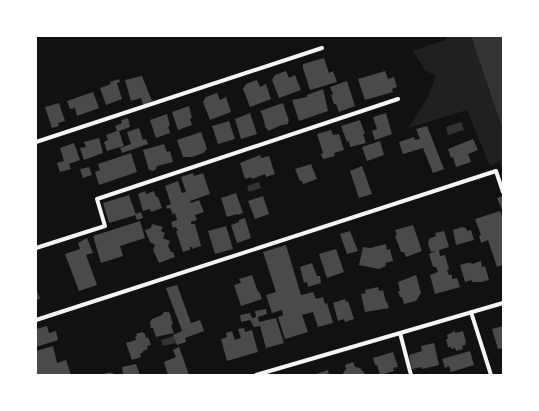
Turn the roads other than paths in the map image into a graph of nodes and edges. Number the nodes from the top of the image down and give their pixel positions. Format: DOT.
graph roads {
  1 [pos="322,48"];
  2 [pos="398,99"];
  3 [pos="36,142"];
  4 [pos="503,192"];
  5 [pos="36,248"];
  6 [pos="503,303"];
  7 [pos="471,312"];
  8 [pos="36,320"];
  9 [pos="400,333"];
  10 [pos="256,375"];
  11 [pos="411,375"];
  12 [pos="491,375"];
  1 -- 3 [label="street"];
  2 -- 5 [label="street"];
  4 -- 8 [label="street"];
  6 -- 7 [label="street"];
  7 -- 9 [label="street"];
  7 -- 12 [label="street"];
  9 -- 10 [label="street"];
  9 -- 11 [label="street"];
}
